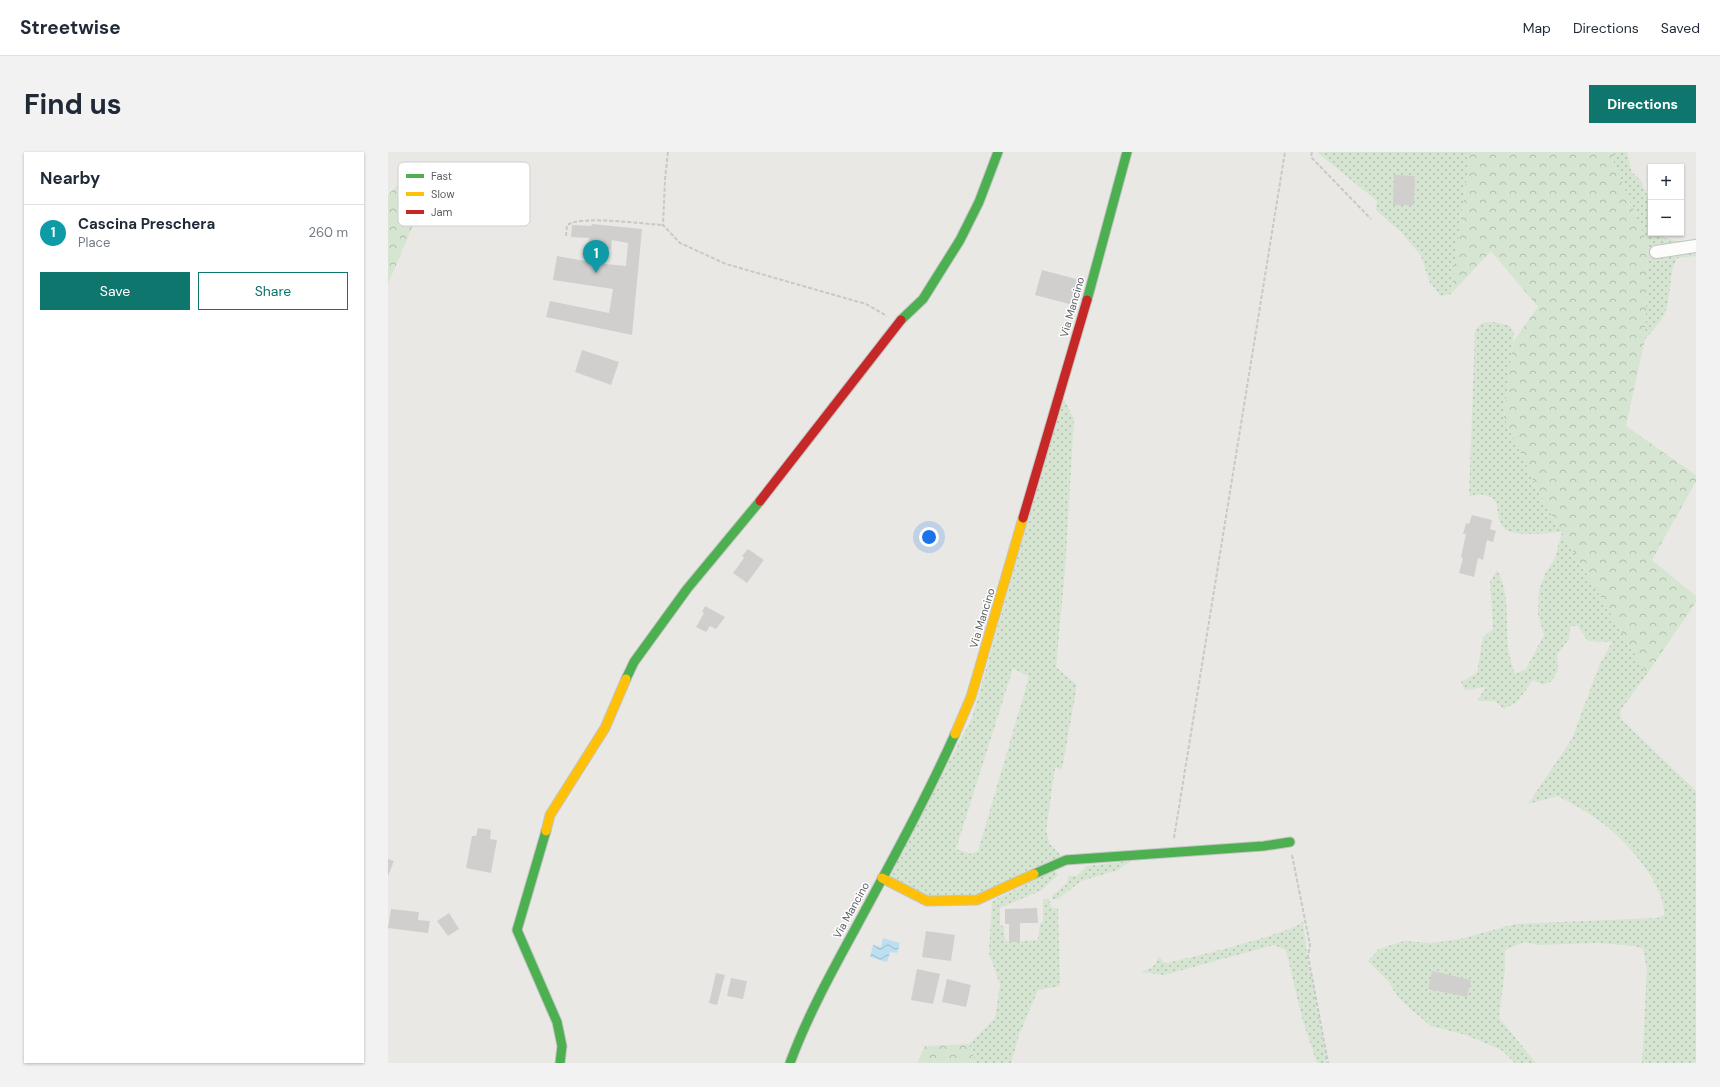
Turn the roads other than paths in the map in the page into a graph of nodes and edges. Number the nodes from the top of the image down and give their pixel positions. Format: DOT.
graph roads {
  1 [pos="998,152"];
  2 [pos="1126,152"];
  3 [pos="1696,246"];
  4 [pos="1656,252"];
  5 [pos="1290,842"];
  6 [pos="882,878"];
  7 [pos="560,1063"];
  8 [pos="790,1063"];
  1 -- 7 [label="street"];
  2 -- 6 [label="street, Via Mancino"];
  3 -- 4 [label="street"];
  5 -- 6 [label="street"];
  6 -- 8 [label="street, Via Mancino"];
}
